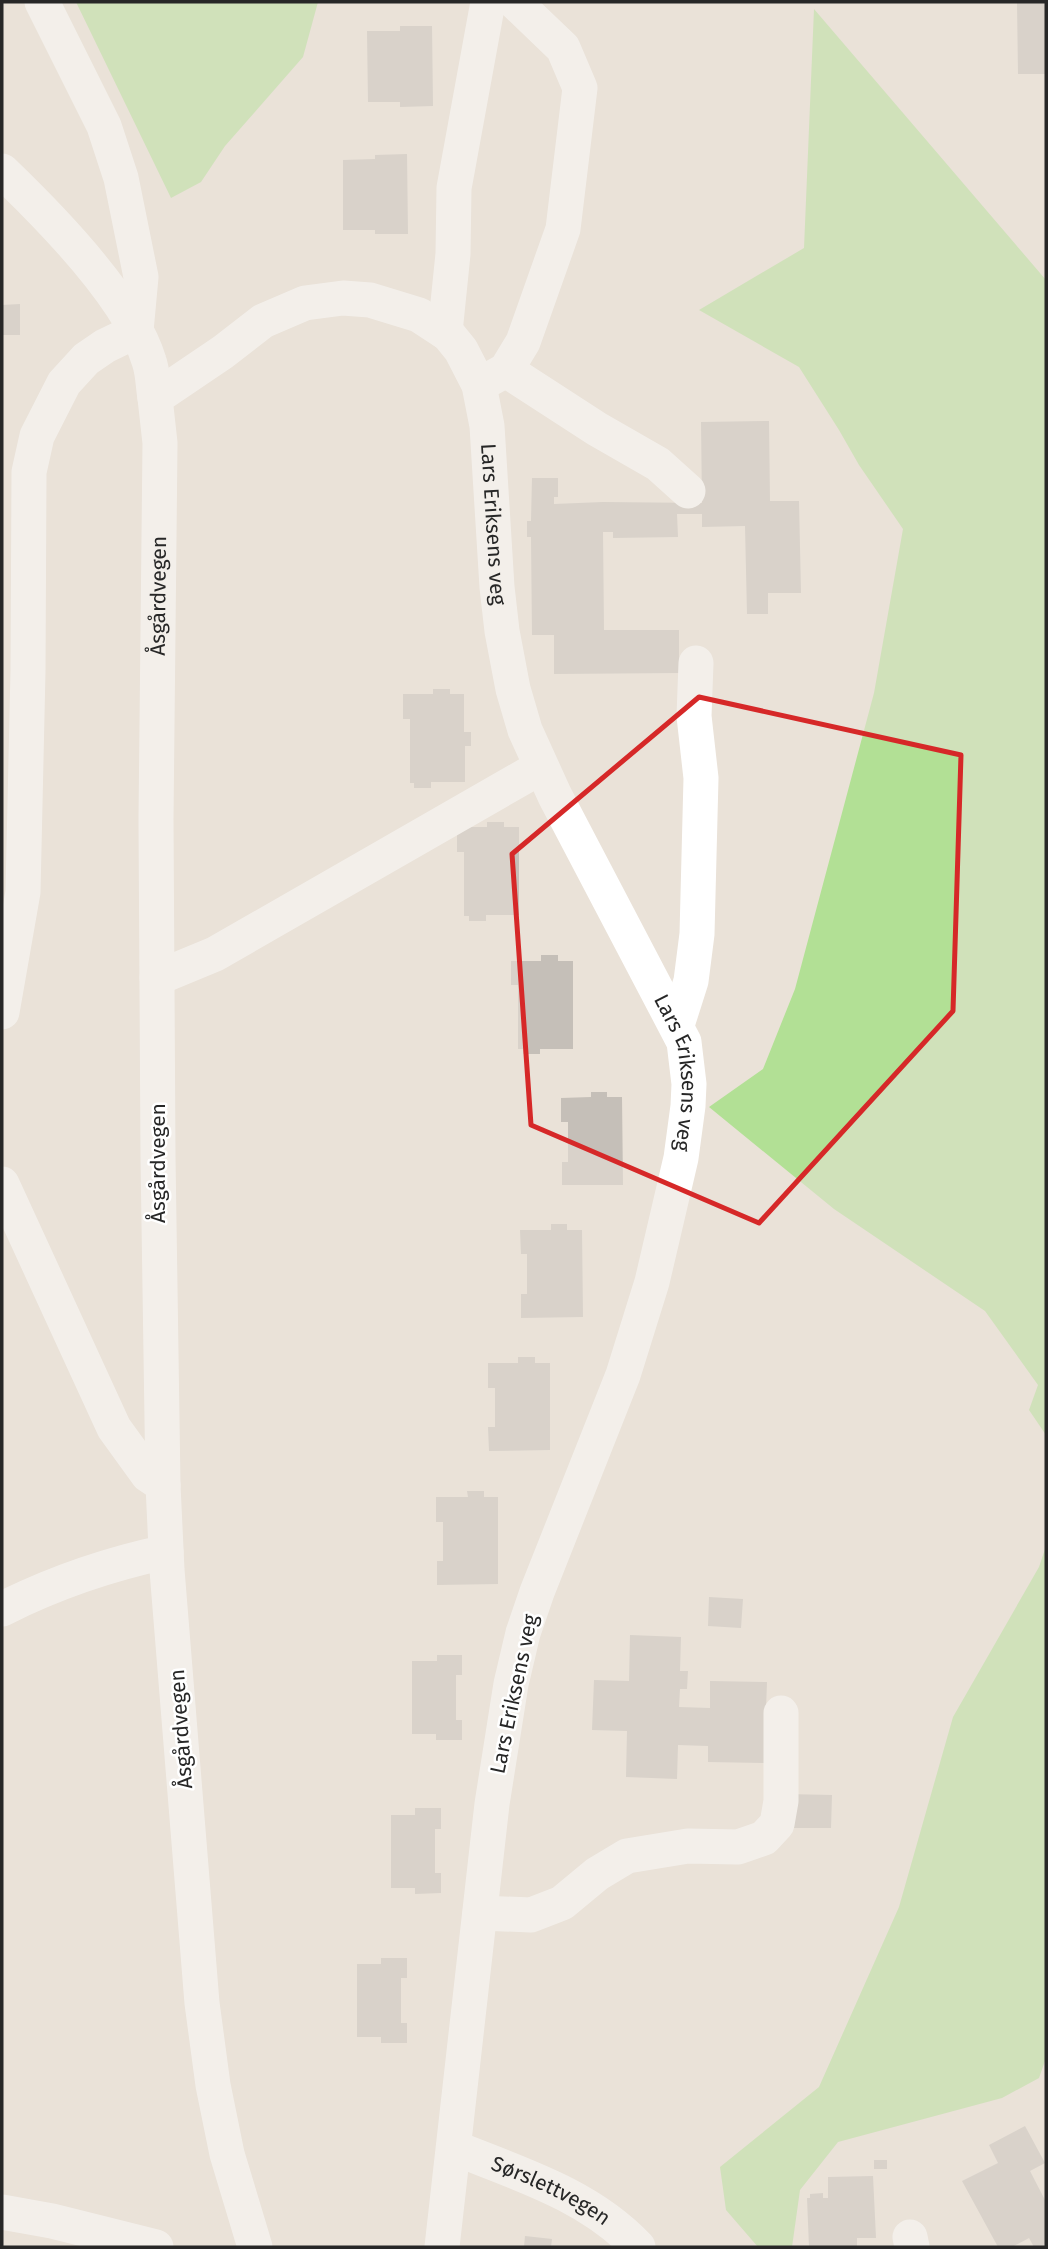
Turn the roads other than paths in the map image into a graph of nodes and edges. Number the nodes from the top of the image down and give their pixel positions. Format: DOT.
graph roads {
  1 [pos="42,2"];
  2 [pos="488,2"];
  3 [pos="515,2"];
  4 [pos="2,171"];
  5 [pos="136,331"];
  6 [pos="445,332"];
  7 [pos="492,377"];
  8 [pos="155,398"];
  9 [pos="688,491"];
  10 [pos="696,663"];
  11 [pos="541,767"];
  12 [pos="157,978"];
  13 [pos="2,1012"];
  14 [pos="677,1025"];
  15 [pos="2,1184"];
  16 [pos="163,1485"];
  17 [pos="166,1552"];
  18 [pos="2,1609"];
  19 [pos="782,1713"];
  20 [pos="480,1913"];
  21 [pos="455,2148"];
  22 [pos="2,2212"];
  23 [pos="156,2247"];
  24 [pos="255,2247"];
  25 [pos="443,2247"];
  26 [pos="638,2247"];
  1 -- 5 [label="street"];
  2 -- 6 [label="street"];
  3 -- 7 [label="street"];
  4 -- 5 [label="street, Åsgårdvegen"];
  5 -- 8 [label="street, Åsgårdvegen"];
  5 -- 13 [label="street"];
  6 -- 7 [label="street, Lars Eriksens veg"];
  6 -- 8 [label="street"];
  7 -- 9 [label="street"];
  7 -- 11 [label="street, Lars Eriksens veg"];
  8 -- 12 [label="street, Åsgårdvegen"];
  10 -- 14 [label="street"];
  11 -- 12 [label="street"];
  11 -- 14 [label="street, Lars Eriksens veg"];
  12 -- 16 [label="street, Åsgårdvegen"];
  14 -- 20 [label="street, Lars Eriksens veg"];
  15 -- 16 [label="street"];
  16 -- 17 [label="street, Åsgårdvegen"];
  17 -- 18 [label="street"];
  17 -- 24 [label="street, Åsgårdvegen"];
  19 -- 20 [label="street"];
  20 -- 21 [label="street, Lars Eriksens veg"];
  21 -- 25 [label="street, Lars Eriksens veg"];
  21 -- 26 [label="street, Sørslettvegen"];
  22 -- 23 [label="street"];
}
